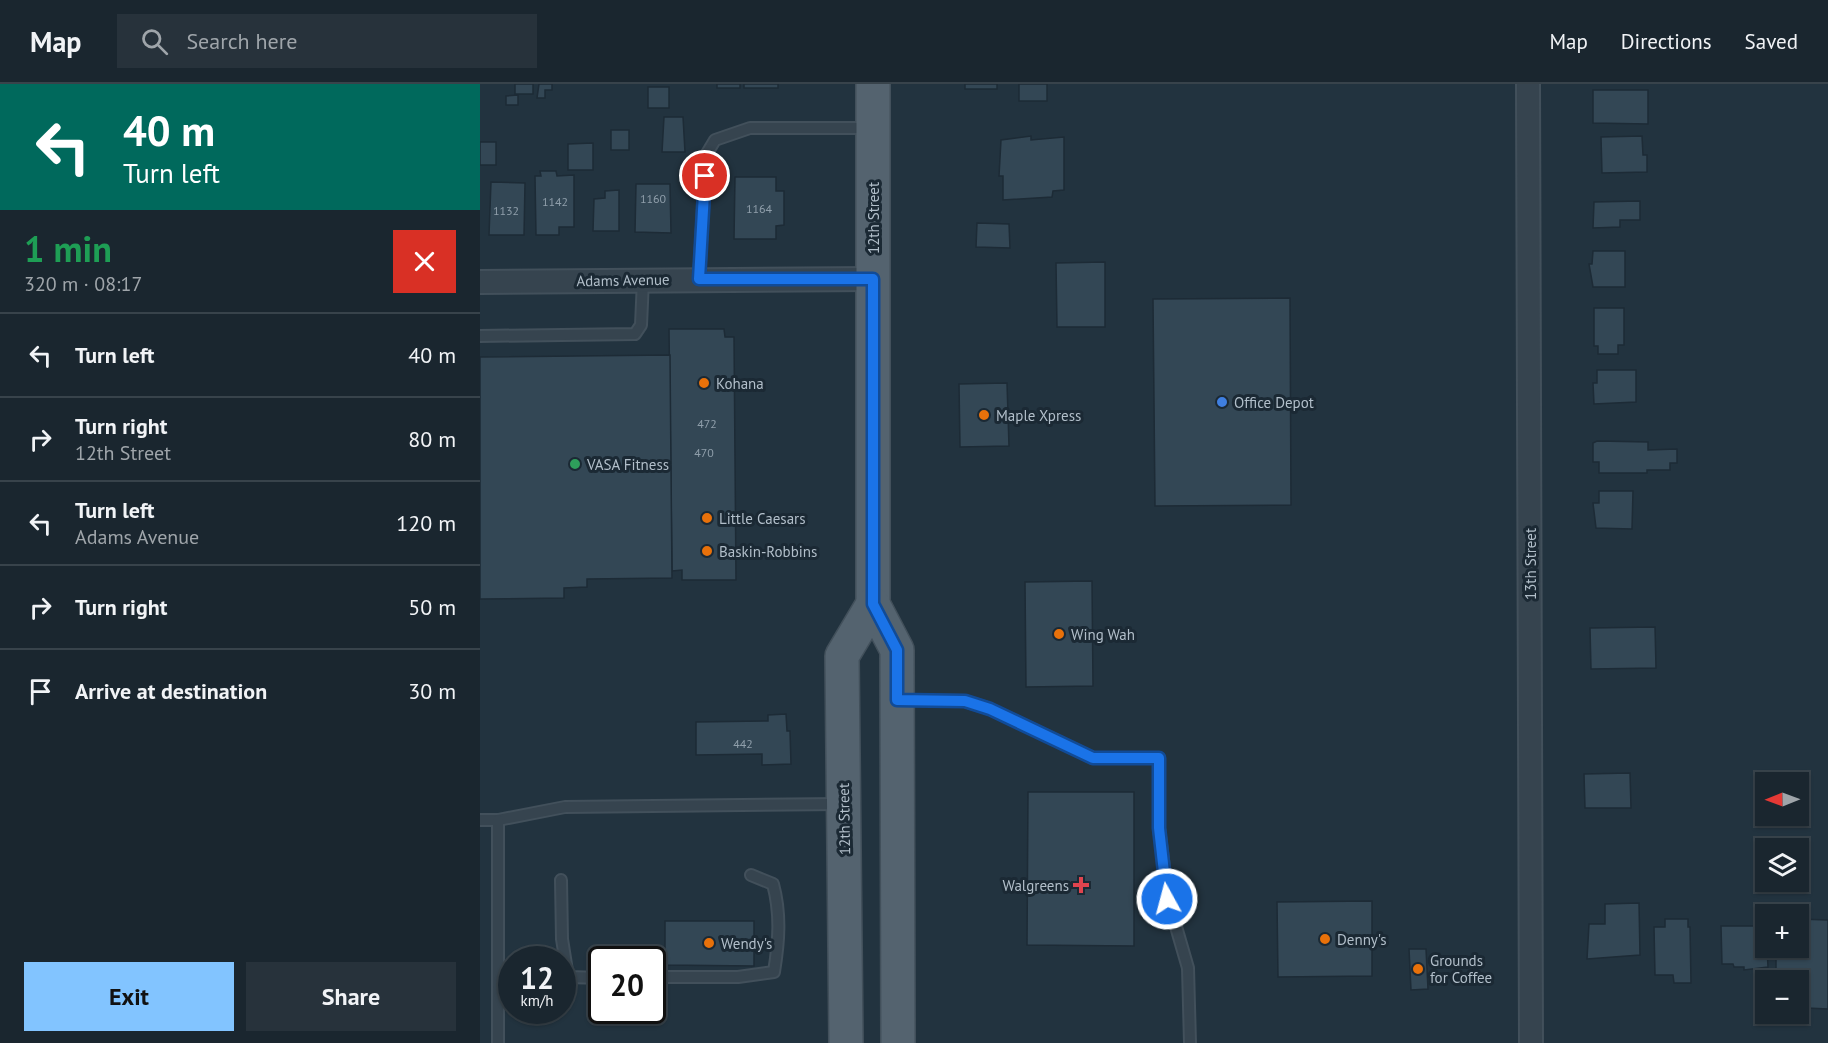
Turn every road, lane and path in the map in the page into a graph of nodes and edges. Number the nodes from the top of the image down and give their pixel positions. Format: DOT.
graph roads {
  1 [pos="873,84"];
  2 [pos="1528,84"];
  3 [pos="873,128"];
  4 [pos="699,279"];
  5 [pos="873,279"];
  6 [pos="643,280"];
  7 [pos="480,282"];
  8 [pos="480,336"];
  9 [pos="873,604"];
  10 [pos="897,700"];
  11 [pos="844,804"];
  12 [pos="480,820"];
  13 [pos="498,820"];
  14 [pos="751,875"];
  15 [pos="561,880"];
  16 [pos="666,977"];
  17 [pos="588,978"];
  18 [pos="498,1043"];
  19 [pos="846,1043"];
  20 [pos="898,1043"];
  21 [pos="1190,1043"];
  22 [pos="1531,1043"];
  1 -- 3 [label="main road, 12th Street"];
  2 -- 22 [label="street, 13th Street"];
  3 -- 4 [label="lane"];
  3 -- 5 [label="main road, 12th Street"];
  4 -- 5 [label="street, Adams Avenue"];
  4 -- 6 [label="street, Adams Avenue"];
  5 -- 9 [label="main road, 12th Street"];
  6 -- 7 [label="street, Adams Avenue"];
  6 -- 8 [label="lane"];
  9 -- 10 [label="main road, 12th Street"];
  9 -- 11 [label="main road, 12th Street"];
  10 -- 20 [label="main road, 12th Street"];
  10 -- 21 [label="lane"];
  11 -- 13 [label="lane"];
  11 -- 19 [label="main road, 12th Street"];
  12 -- 13 [label="lane"];
  13 -- 18 [label="lane"];
  14 -- 16 [label="lane"];
  15 -- 17 [label="lane"];
}
